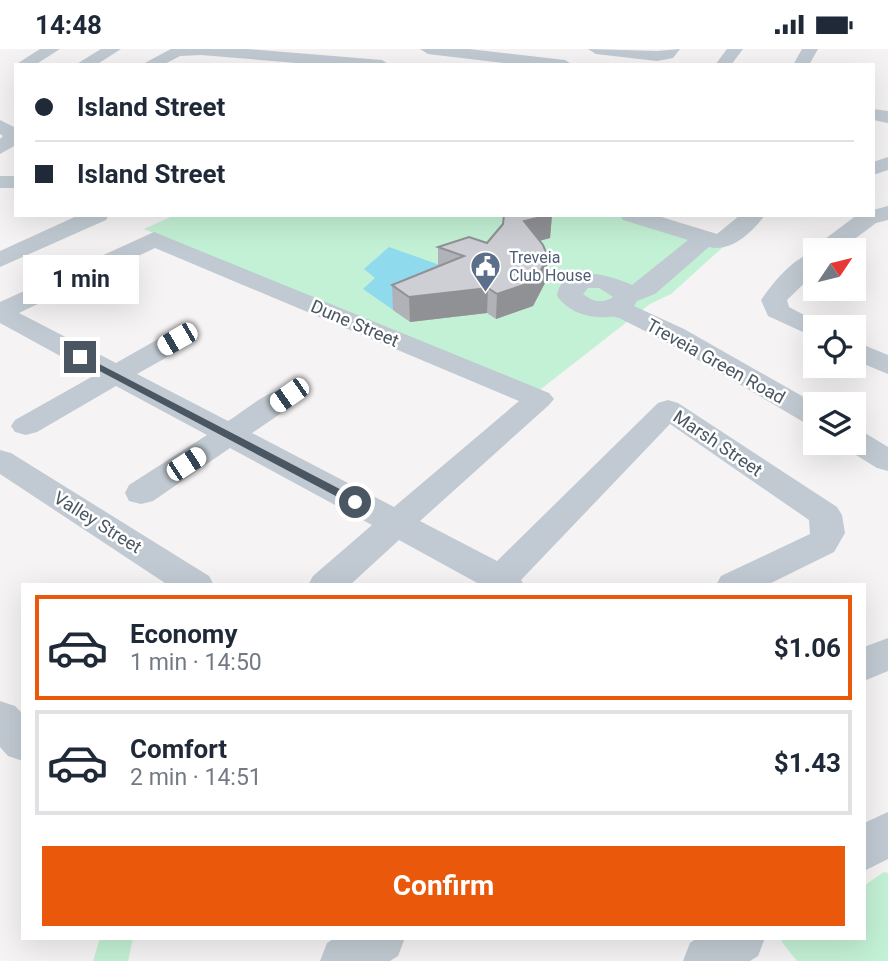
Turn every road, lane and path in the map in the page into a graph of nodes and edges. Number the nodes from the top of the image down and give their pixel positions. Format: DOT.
graph roads {
  1 [pos="52,49"];
  2 [pos="113,49"];
  3 [pos="428,49"];
  4 [pos="596,49"];
  5 [pos="672,49"];
  6 [pos="497,57"];
  7 [pos="26,63"];
  8 [pos="87,63"];
  9 [pos="153,63"];
  10 [pos="358,63"];
  11 [pos="548,63"];
  12 [pos="3,119"];
  13 [pos="0,148"];
  14 [pos="94,217"];
  15 [pos="636,217"];
  16 [pos="752,217"];
  17 [pos="871,217"];
  18 [pos="842,238"];
  19 [pos="702,241"];
  20 [pos="0,260"];
  21 [pos="803,270"];
  22 [pos="629,298"];
  23 [pos="0,312"];
  24 [pos="803,324"];
  25 [pos="177,339"];
  26 [pos="866,355"];
  27 [pos="888,366"];
  28 [pos="114,375"];
  29 [pos="289,395"];
  30 [pos="803,399"];
  31 [pos="803,409"];
  32 [pos="26,426"];
  33 [pos="232,435"];
  34 [pos="866,436"];
  35 [pos="866,447"];
  36 [pos="888,449"];
  37 [pos="0,460"];
  38 [pos="888,461"];
  39 [pos="141,493"];
  40 [pos="395,523"];
  41 [pos="504,582"];
  42 [pos="193,583"];
  43 [pos="328,583"];
  44 [pos="738,583"];
  45 [pos="888,653"];
  46 [pos="866,665"];
  47 [pos="0,718"];
  48 [pos="21,741"];
  49 [pos="377,940"];
  50 [pos="737,940"];
  51 [pos="345,961"];
  52 [pos="708,961"];
  1 -- 7 [label="street"];
  2 -- 8 [label="street"];
  3 -- 6 [label="street"];
  4 -- 5 [label="street"];
  6 -- 11 [label="street"];
  9 -- 10 [label="street"];
  12 -- 13 [label="street"];
  14 -- 20 [label="street"];
  15 -- 19 [label="street"];
  16 -- 19 [label="street"];
  17 -- 18 [label="street"];
  19 -- 22 [label="street"];
  21 -- 24 [label="street"];
  22 -- 30 [label="street, Treveia Green Road"];
  22 -- 31 [label="street, Treveia Green Road"];
  23 -- 28 [label="street"];
  23 -- 40 [label="street, Dune Street"];
  25 -- 28 [label="street"];
  26 -- 27 [label="street"];
  28 -- 32 [label="street"];
  28 -- 33 [label="street"];
  29 -- 33 [label="street"];
  33 -- 39 [label="street"];
  33 -- 40 [label="street"];
  34 -- 36 [label="street"];
  35 -- 38 [label="street"];
  37 -- 42 [label="street, Valley Street"];
  40 -- 41 [label="street"];
  40 -- 43 [label="street"];
  41 -- 44 [label="street, Marsh Street"];
  45 -- 46 [label="street"];
  47 -- 48 [label="street"];
  49 -- 51 [label="street"];
  50 -- 52 [label="street"];
}
